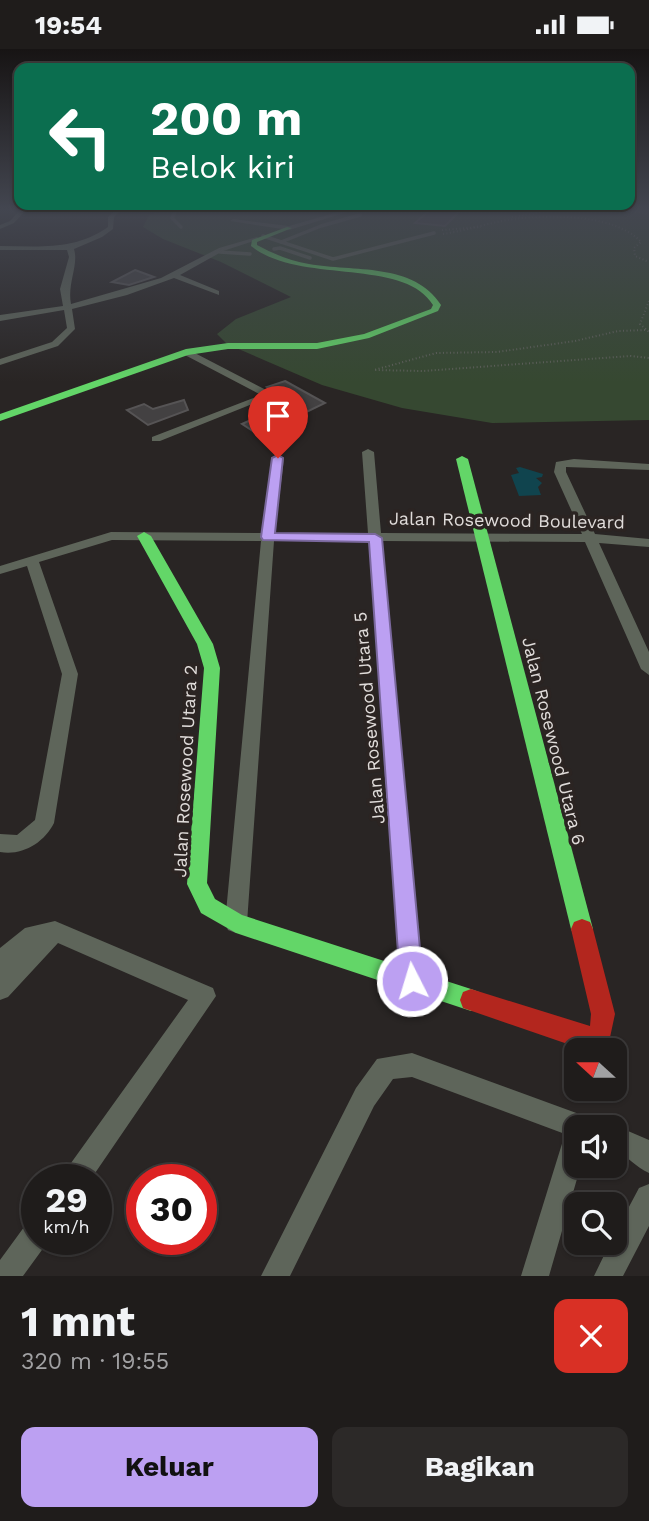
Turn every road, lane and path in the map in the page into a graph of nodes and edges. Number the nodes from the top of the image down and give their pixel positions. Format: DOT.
graph roads {
  1 [pos="70,267"];
  2 [pos="191,267"];
  3 [pos="335,267"];
  4 [pos="175,276"];
  5 [pos="216,293"];
  6 [pos="649,301"];
  7 [pos="66,308"];
  8 [pos="0,318"];
  9 [pos="645,330"];
  10 [pos="649,333"];
  11 [pos="187,352"];
  12 [pos="649,358"];
  13 [pos="0,362"];
  14 [pos="0,418"];
  15 [pos="156,439"];
  16 [pos="368,452"];
  17 [pos="278,458"];
  18 [pos="462,459"];
  19 [pos="649,467"];
  20 [pos="144,536"];
  21 [pos="268,537"];
  22 [pos="375,538"];
  23 [pos="482,538"];
  24 [pos="590,538"];
  25 [pos="649,543"];
  26 [pos="32,561"];
  27 [pos="0,570"];
  28 [pos="0,577"];
  29 [pos="649,629"];
  30 [pos="638,642"];
  31 [pos="649,669"];
  32 [pos="0,843"];
  33 [pos="236,923"];
  34 [pos="55,931"];
  35 [pos="0,962"];
  36 [pos="412,981"];
  37 [pos="0,989"];
  38 [pos="601,1034"];
  39 [pos="564,1121"];
  40 [pos="627,1143"];
  41 [pos="649,1160"];
  42 [pos="86,1164"];
  43 [pos="564,1178"];
  44 [pos="649,1198"];
  45 [pos="21,1255"];
  46 [pos="6,1276"];
  47 [pos="275,1276"];
  48 [pos="535,1276"];
  49 [pos="608,1276"];
  1 -- 7 [label="street"];
  2 -- 4 [label="street"];
  3 -- 11 [label="street"];
  4 -- 5 [label="street"];
  4 -- 7 [label="street"];
  6 -- 9 [label="path"];
  7 -- 8 [label="street"];
  7 -- 13 [label="street"];
  9 -- 10 [label="path"];
  9 -- 12 [label="path"];
  11 -- 14 [label="street"];
  11 -- 15 [label="street"];
  16 -- 22 [label="street, Jalan Rosewood Utara 5"];
  17 -- 21 [label="street"];
  18 -- 23 [label="street, Jalan Rosewood Utara 6"];
  19 -- 24 [label="street"];
  20 -- 21 [label="street, Jalan Rosewood Boulevard"];
  20 -- 26 [label="street, Jalan Rosewood Boulevard"];
  20 -- 33 [label="street, Jalan Rosewood Utara 2"];
  21 -- 22 [label="street, Jalan Rosewood Boulevard"];
  21 -- 33 [label="street"];
  22 -- 23 [label="street, Jalan Rosewood Boulevard"];
  22 -- 36 [label="street, Jalan Rosewood Utara 5"];
  23 -- 24 [label="street, Jalan Rosewood Boulevard"];
  23 -- 38 [label="street, Jalan Rosewood Utara 6"];
  24 -- 25 [label="street, Jalan Rosewood Boulevard"];
  24 -- 30 [label="street"];
  26 -- 27 [label="street, Jalan Rosewood Boulevard"];
  26 -- 28 [label="street, Jalan Rosewood Boulevard"];
  26 -- 32 [label="street"];
  29 -- 30 [label="street"];
  30 -- 31 [label="street"];
  33 -- 36 [label="street, Jalan Rosewood Utara 2"];
  34 -- 35 [label="street"];
  34 -- 37 [label="street"];
  34 -- 42 [label="street"];
  36 -- 38 [label="street, Jalan Rosewood Utara 2"];
  39 -- 47 [label="street"];
  40 -- 41 [label="street"];
  43 -- 48 [label="street"];
  44 -- 49 [label="street"];
  45 -- 46 [label="street"];
}
